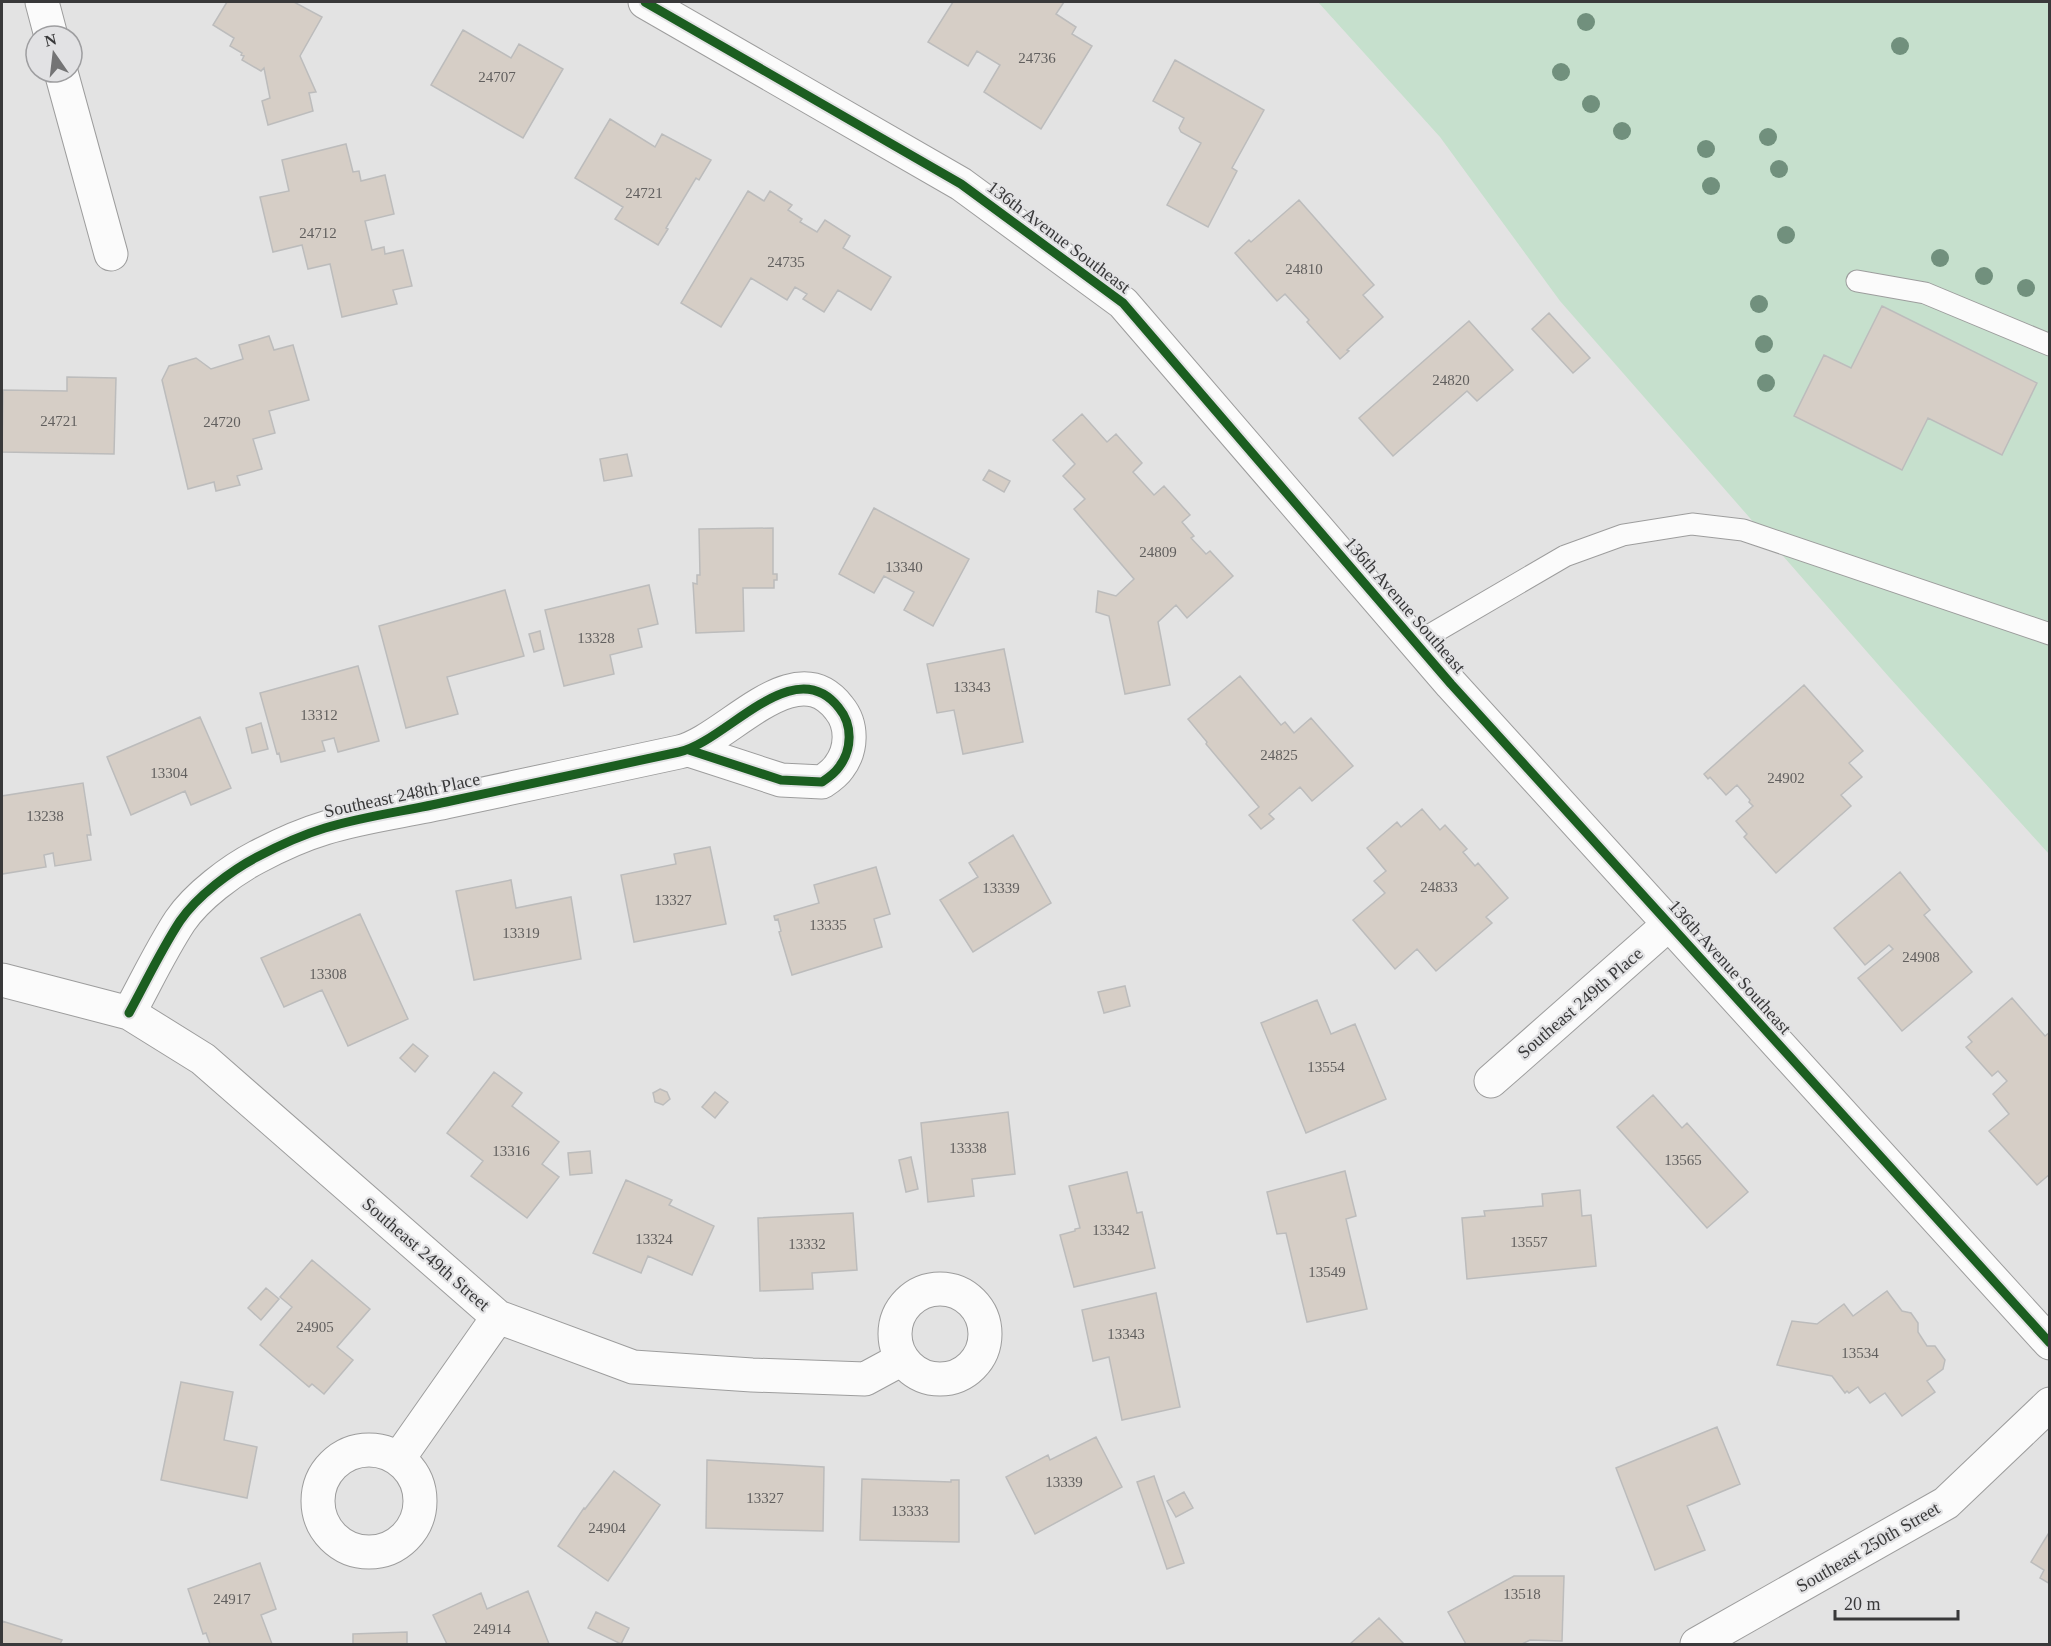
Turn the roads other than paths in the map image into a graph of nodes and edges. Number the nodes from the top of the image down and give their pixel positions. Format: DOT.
graph roads {
  1 [pos="42,2"];
  2 [pos="645,2"];
  3 [pos="48,24"];
  4 [pos="64,84"];
  5 [pos="111,254"];
  6 [pos="1857,281"];
  7 [pos="2049,345"];
  8 [pos="2049,634"];
  9 [pos="1416,643"];
  10 [pos="689,750"];
  11 [pos="1669,924"];
  12 [pos="2,981"];
  13 [pos="129,1013"];
  14 [pos="1491,1081"];
  15 [pos="498,1317"];
  16 [pos="2049,1343"];
  17 [pos="902,1359"];
  18 [pos="2049,1404"];
  19 [pos="399,1458"];
  20 [pos="1700,1644"];
  1 -- 3 [label="street"];
  2 -- 9 [label="street, 136th Avenue Southeast"];
  4 -- 5 [label="street"];
  6 -- 7 [label="lane"];
  8 -- 9 [label="lane"];
  9 -- 11 [label="street, 136th Avenue Southeast"];
  10 -- 13 [label="street, Southeast 248th Place"];
  11 -- 14 [label="street, Southeast 249th Place"];
  11 -- 16 [label="street, 136th Avenue Southeast"];
  12 -- 13 [label="street, Southeast 249th Street"];
  13 -- 15 [label="street, Southeast 249th Street"];
  15 -- 17 [label="street, Southeast 249th Street"];
  15 -- 19 [label="street"];
  18 -- 20 [label="street, Southeast 250th Street"];
}
